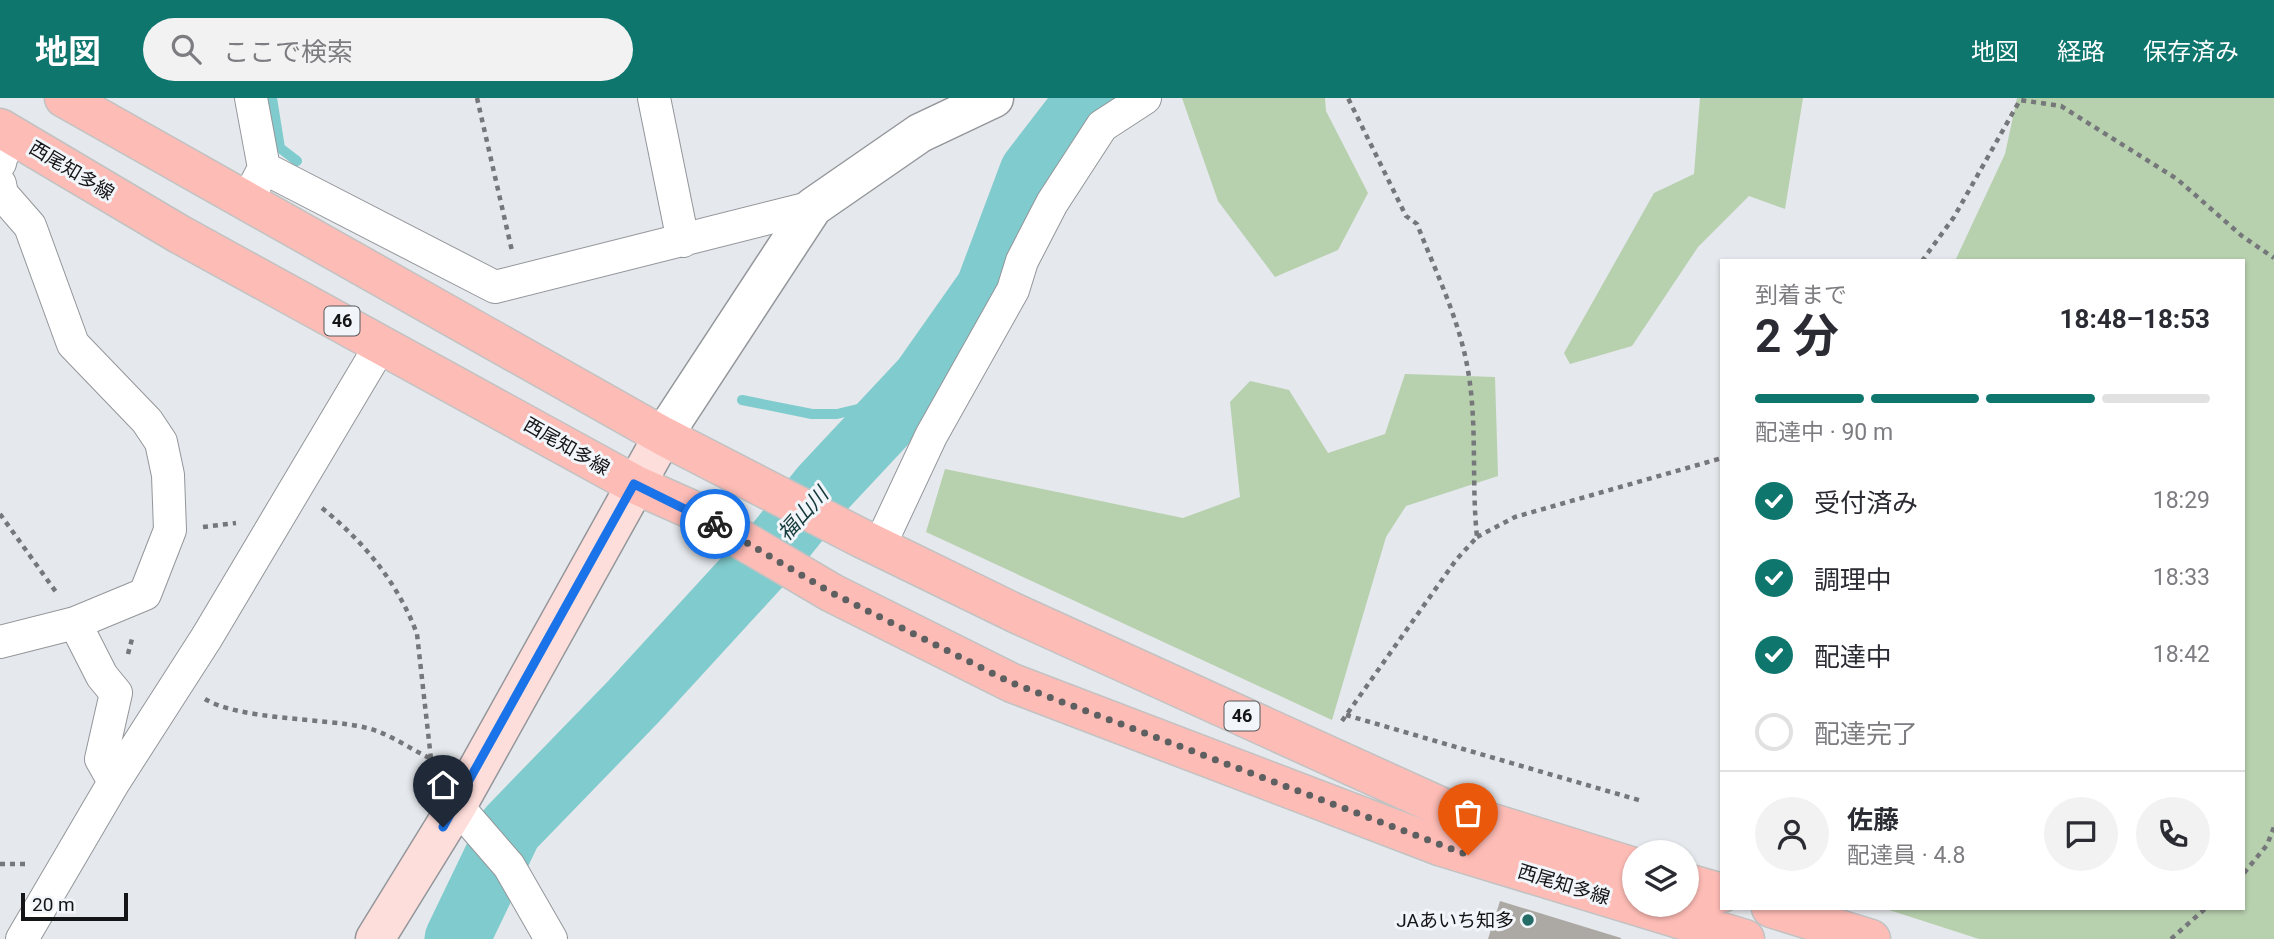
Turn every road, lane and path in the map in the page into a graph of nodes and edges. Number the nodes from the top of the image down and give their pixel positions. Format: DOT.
graph roads {
  1 [pos="64,98"];
  2 [pos="251,98"];
  3 [pos="477,98"];
  4 [pos="654,98"];
  5 [pos="994,98"];
  6 [pos="1145,98"];
  7 [pos="1348,98"];
  8 [pos="3,141"];
  9 [pos="0,184"];
  10 [pos="256,184"];
  11 [pos="813,207"];
  12 [pos="683,241"];
  13 [pos="2274,258"];
  14 [pos="1923,259"];
  15 [pos="519,281"];
  16 [pos="382,343"];
  17 [pos="663,436"];
  18 [pos="1720,459"];
  19 [pos="634,484"];
  20 [pos="296,487"];
  21 [pos="0,513"];
  22 [pos="278,517"];
  23 [pos="170,530"];
  24 [pos="1477,537"];
  25 [pos="870,543"];
  26 [pos="145,594"];
  27 [pos="75,623"];
  28 [pos="0,642"];
  29 [pos="178,683"];
  30 [pos="116,693"];
  31 [pos="1346,715"];
  32 [pos="1325,754"];
  33 [pos="431,759"];
  34 [pos="114,782"];
  35 [pos="465,791"];
  36 [pos="1643,801"];
  37 [pos="2274,827"];
  38 [pos="1622,863"];
  39 [pos="2245,872"];
  40 [pos="1699,886"];
  41 [pos="1720,892"];
  42 [pos="1777,910"];
  43 [pos="2204,910"];
  44 [pos="22,939"];
  45 [pos="375,939"];
  46 [pos="551,939"];
  47 [pos="1745,939"];
  48 [pos="1871,939"];
  49 [pos="2171,939"];
  1 -- 10 [label="main road, 西尾知多線 / 46"];
  2 -- 10 [label="street"];
  3 -- 15 [label="path"];
  4 -- 12 [label="street"];
  5 -- 11 [label="street"];
  6 -- 25 [label="street"];
  7 -- 24 [label="path"];
  8 -- 16 [label="main road, 西尾知多線 / 46"];
  9 -- 23 [label="street"];
  10 -- 15 [label="street"];
  10 -- 17 [label="main road, 西尾知多線 / 46"];
  11 -- 12 [label="street"];
  11 -- 17 [label="street"];
  12 -- 15 [label="street"];
  13 -- 14 [label="path"];
  16 -- 19 [label="main road, 西尾知多線 / 46"];
  16 -- 20 [label="street"];
  17 -- 19 [label="main road"];
  17 -- 25 [label="main road, 西尾知多線 / 46"];
  18 -- 24 [label="path"];
  19 -- 35 [label="main road"];
  19 -- 47 [label="main road, 西尾知多線 / 46"];
  20 -- 22 [label="street"];
  20 -- 33 [label="path"];
  21 -- 27 [label="path"];
  22 -- 23 [label="path"];
  22 -- 29 [label="street"];
  23 -- 26 [label="street"];
  24 -- 31 [label="path"];
  25 -- 32 [label="main road, 西尾知多線 / 46"];
  26 -- 27 [label="street"];
  26 -- 30 [label="path"];
  27 -- 28 [label="street"];
  27 -- 30 [label="street"];
  29 -- 33 [label="path"];
  29 -- 34 [label="street"];
  30 -- 34 [label="street"];
  31 -- 32 [label="path"];
  31 -- 36 [label="path"];
  32 -- 38 [label="main road, 西尾知多線 / 46"];
  33 -- 35 [label="path"];
  34 -- 44 [label="street"];
  35 -- 45 [label="main road"];
  35 -- 46 [label="street"];
  37 -- 39 [label="path"];
  40 -- 41 [label="main road"];
  42 -- 48 [label="main road"];
  43 -- 49 [label="path"];
}
